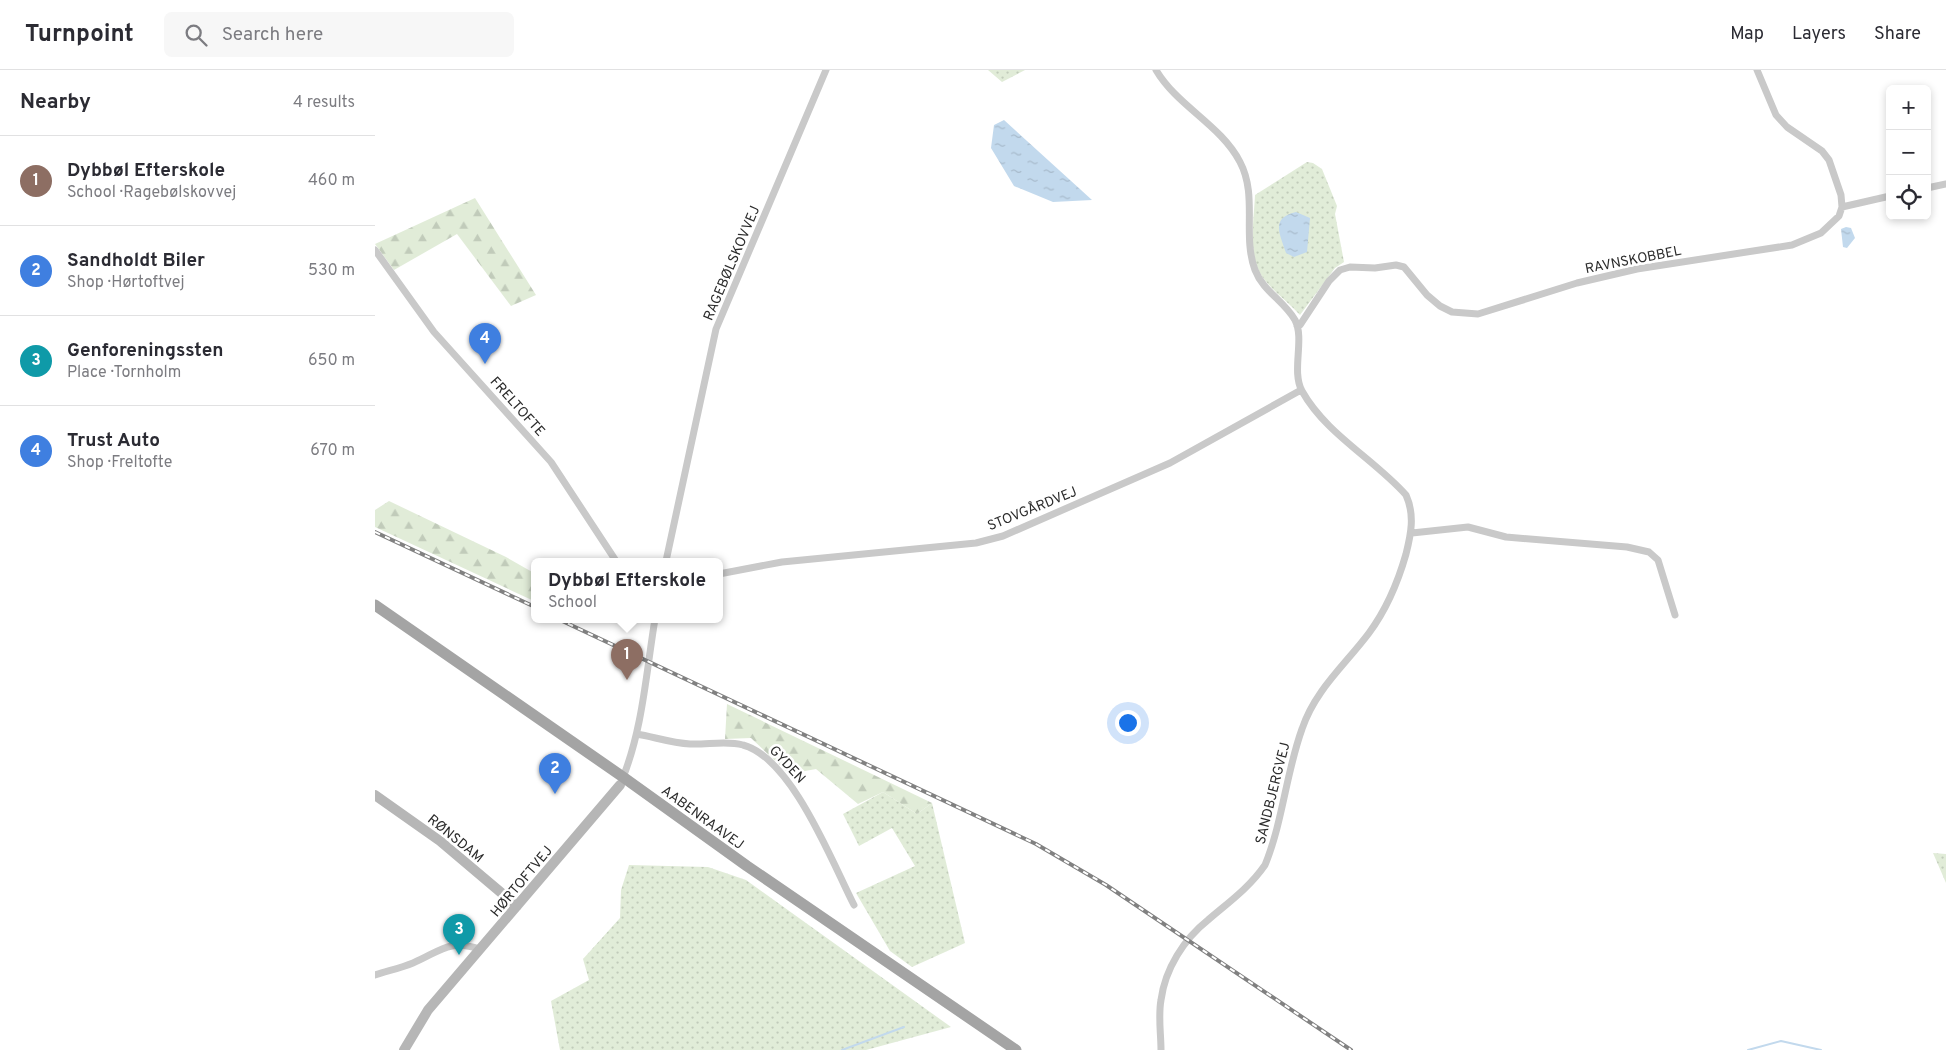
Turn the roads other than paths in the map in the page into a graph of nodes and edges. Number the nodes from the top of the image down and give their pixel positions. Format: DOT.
graph roads {
  1 [pos="826,70"];
  2 [pos="1156,70"];
  3 [pos="1757,70"];
  4 [pos="1946,184"];
  5 [pos="1931,187"];
  6 [pos="1886,197"];
  7 [pos="1842,207"];
  8 [pos="375,250"];
  9 [pos="1297,326"];
  10 [pos="1301,390"];
  11 [pos="1412,533"];
  12 [pos="614,558"];
  13 [pos="667,558"];
  14 [pos="723,573"];
  15 [pos="375,605"];
  16 [pos="1675,615"];
  17 [pos="653,623"];
  18 [pos="637,734"];
  19 [pos="621,781"];
  20 [pos="375,795"];
  21 [pos="855,905"];
  22 [pos="517,906"];
  23 [pos="480,949"];
  24 [pos="375,975"];
  25 [pos="403,1050"];
  26 [pos="1016,1050"];
  27 [pos="1161,1050"];
  1 -- 13 [label="street, RAGEBØLSKOVVEJ"];
  2 -- 9 [label="street"];
  3 -- 7 [label="street"];
  4 -- 5 [label="street"];
  6 -- 7 [label="street"];
  7 -- 9 [label="street, RAVNSKOBBEL"];
  8 -- 12 [label="street, FRELTOFTE"];
  9 -- 10 [label="street"];
  10 -- 11 [label="street, SANDBJERGVEJ"];
  10 -- 14 [label="street, STOVGÅRDVEJ"];
  11 -- 16 [label="street"];
  11 -- 27 [label="street, SANDBJERGVEJ"];
  15 -- 19 [label="main road, AABENRAAVEJ"];
  17 -- 18 [label="street"];
  18 -- 19 [label="street"];
  18 -- 21 [label="street, GYDEN"];
  19 -- 22 [label="street, HØRTOFTVEJ"];
  19 -- 26 [label="main road, AABENRAAVEJ"];
  20 -- 22 [label="street, RØNSDAM"];
  22 -- 23 [label="street, HØRTOFTVEJ"];
  23 -- 24 [label="street"];
  23 -- 25 [label="street, HØRTOFTVEJ"];
}
